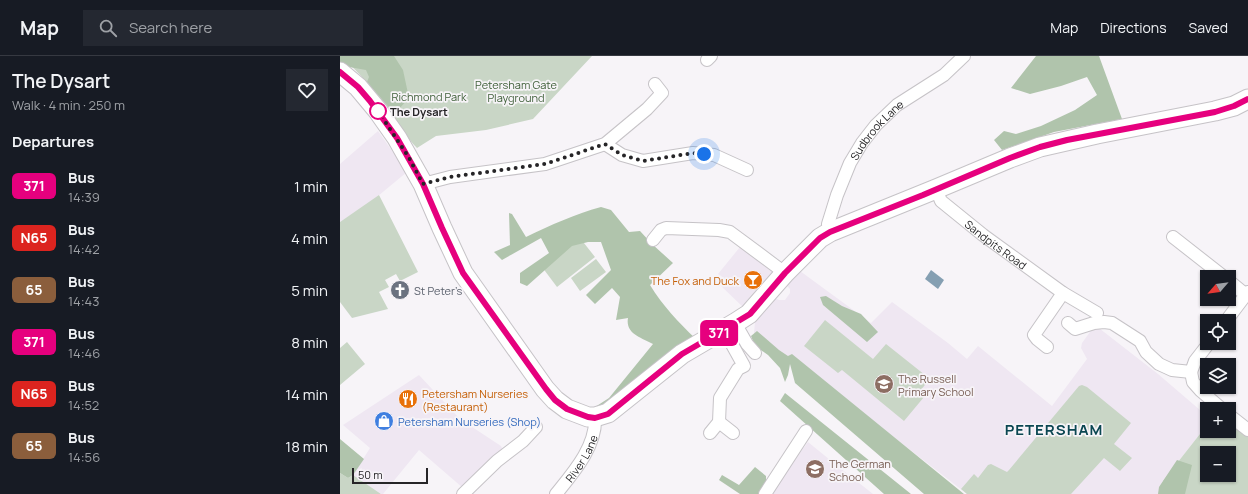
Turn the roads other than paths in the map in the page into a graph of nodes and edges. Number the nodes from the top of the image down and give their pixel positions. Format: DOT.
graph roads {
  1 [pos="960,57"];
  2 [pos="340,72"];
  3 [pos="662,92"];
  4 [pos="1248,99"];
  5 [pos="605,144"];
  6 [pos="747,170"];
  7 [pos="423,184"];
  8 [pos="936,189"];
  9 [pos="830,232"];
  10 [pos="1173,237"];
  11 [pos="653,240"];
  12 [pos="1215,270"];
  13 [pos="785,273"];
  14 [pos="1236,286"];
  15 [pos="1063,293"];
  16 [pos="1247,294"];
  17 [pos="1231,314"];
  18 [pos="1101,317"];
  19 [pos="1068,323"];
  20 [pos="730,327"];
  21 [pos="1047,347"];
  22 [pos="1204,350"];
  23 [pos="755,352"];
  24 [pos="1191,372"];
  25 [pos="1214,402"];
  26 [pos="595,418"];
  27 [pos="1236,421"];
  28 [pos="719,422"];
  29 [pos="536,428"];
  30 [pos="1248,430"];
  31 [pos="806,431"];
  32 [pos="710,433"];
  33 [pos="733,433"];
  34 [pos="463,494"];
  35 [pos="556,494"];
  36 [pos="765,494"];
  1 -- 9 [label="street, Sudbrook Lane"];
  2 -- 7 [label="main road"];
  3 -- 5 [label="street"];
  4 -- 8 [label="main road"];
  5 -- 6 [label="street"];
  5 -- 7 [label="street"];
  7 -- 26 [label="main road"];
  8 -- 9 [label="main road"];
  8 -- 15 [label="street, Sandpits Road"];
  9 -- 13 [label="main road"];
  10 -- 12 [label="street"];
  11 -- 13 [label="street"];
  13 -- 20 [label="main road"];
  14 -- 16 [label="street"];
  15 -- 18 [label="street, Sandpits Road"];
  15 -- 21 [label="street"];
  16 -- 17 [label="street"];
  18 -- 19 [label="street"];
  18 -- 24 [label="street, Sandpits Road"];
  20 -- 23 [label="street"];
  20 -- 26 [label="main road"];
  20 -- 28 [label="street"];
  22 -- 24 [label="street"];
  24 -- 25 [label="street"];
  26 -- 35 [label="street, River Lane"];
  27 -- 30 [label="street"];
  28 -- 32 [label="street"];
  28 -- 33 [label="street"];
  29 -- 34 [label="street"];
  31 -- 36 [label="street"];
}
